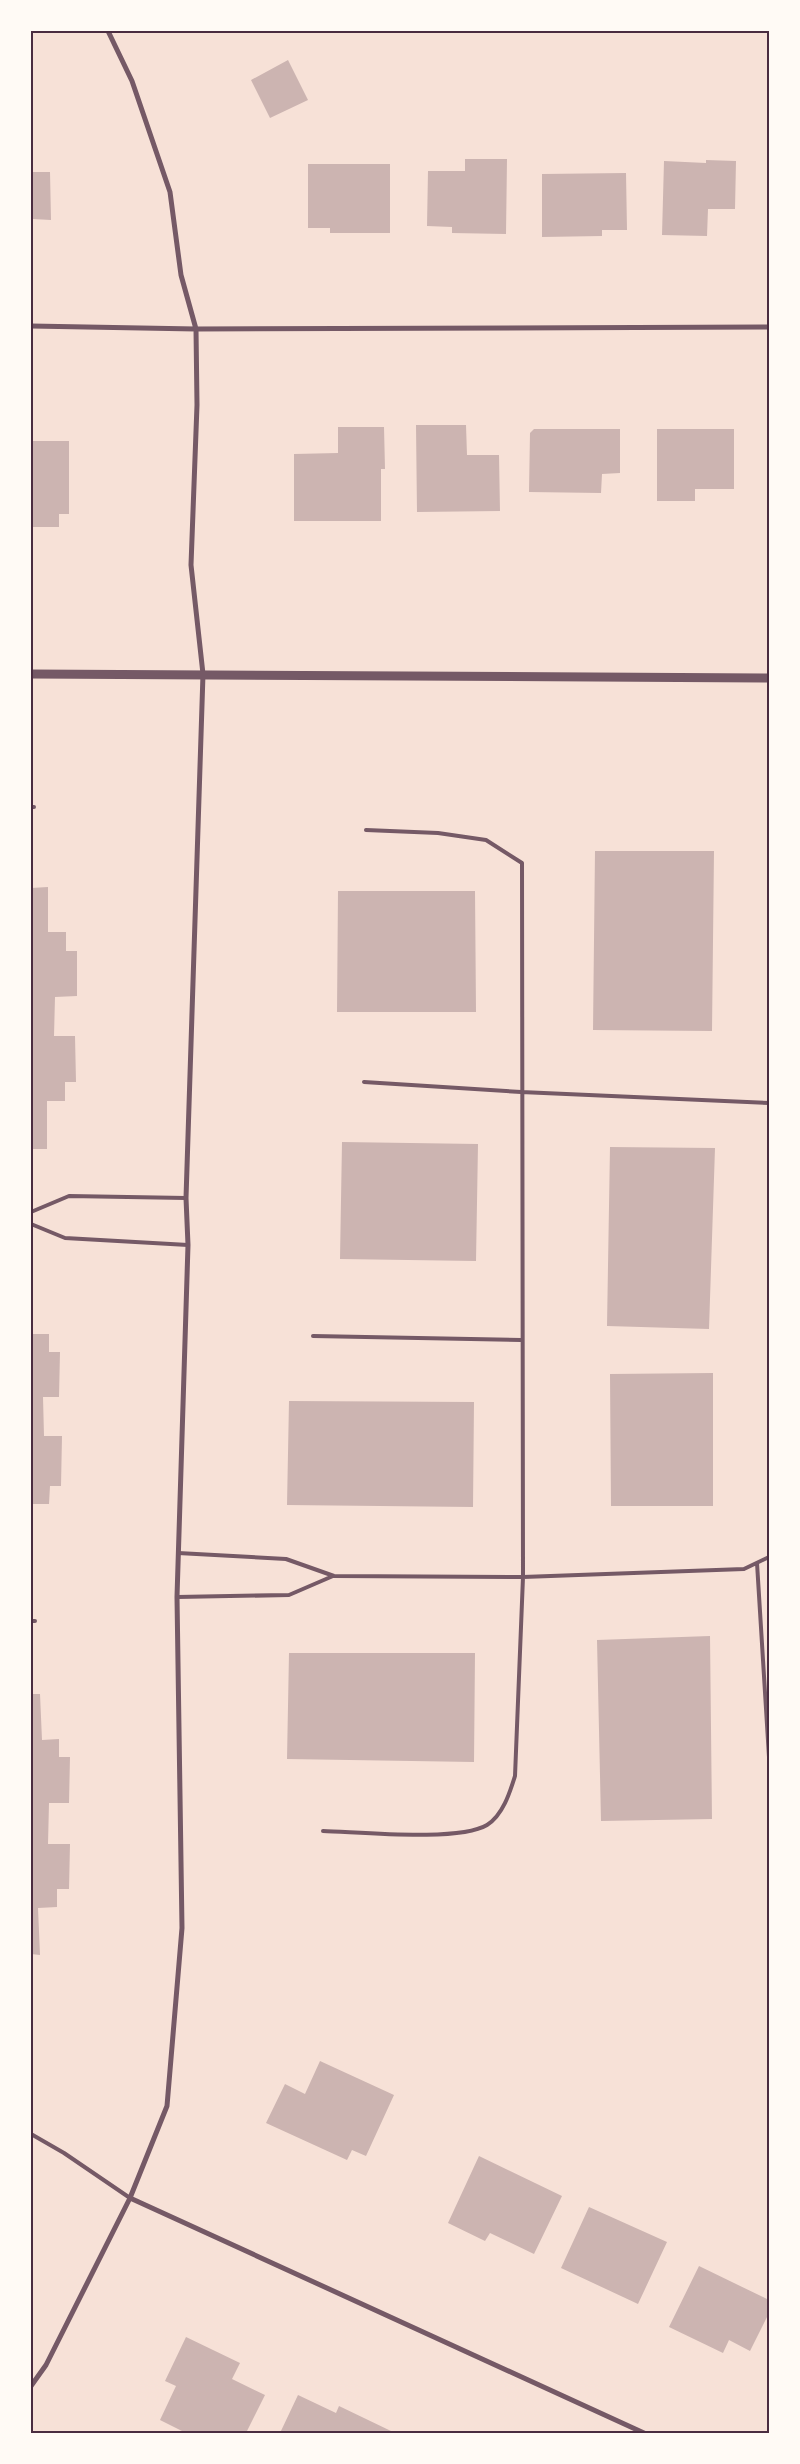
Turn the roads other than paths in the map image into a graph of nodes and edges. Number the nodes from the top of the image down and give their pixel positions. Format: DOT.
graph roads {
  1 [pos="108,31"];
  2 [pos="31,326"];
  3 [pos="769,327"];
  4 [pos="196,329"];
  5 [pos="31,674"];
  6 [pos="203,674"];
  7 [pos="769,678"];
  8 [pos="366,830"];
  9 [pos="364,1082"];
  10 [pos="521,1092"];
  11 [pos="769,1103"];
  12 [pos="186,1198"];
  13 [pos="31,1212"];
  14 [pos="31,1224"];
  15 [pos="188,1246"];
  16 [pos="313,1336"];
  17 [pos="521,1340"];
  18 [pos="178,1553"];
  19 [pos="769,1557"];
  20 [pos="756,1563"];
  21 [pos="334,1576"];
  22 [pos="523,1577"];
  23 [pos="177,1597"];
  24 [pos="769,1757"];
  25 [pos="323,1831"];
  26 [pos="31,2134"];
  27 [pos="130,2198"];
  28 [pos="31,2386"];
  29 [pos="644,2433"];
  1 -- 4 [label="street"];
  2 -- 4 [label="street"];
  3 -- 4 [label="street"];
  4 -- 6 [label="street"];
  5 -- 6 [label="street"];
  6 -- 7 [label="street"];
  6 -- 12 [label="street"];
  8 -- 10 [label="lane"];
  9 -- 10 [label="lane"];
  10 -- 11 [label="lane"];
  10 -- 17 [label="lane"];
  12 -- 13 [label="lane"];
  12 -- 15 [label="street"];
  14 -- 15 [label="lane"];
  15 -- 18 [label="street"];
  16 -- 17 [label="lane"];
  17 -- 22 [label="lane"];
  18 -- 21 [label="lane"];
  18 -- 23 [label="street"];
  19 -- 20 [label="lane"];
  20 -- 22 [label="lane"];
  20 -- 24 [label="lane"];
  21 -- 22 [label="lane"];
  21 -- 23 [label="lane"];
  22 -- 25 [label="lane"];
  23 -- 27 [label="street"];
  26 -- 27 [label="lane"];
  27 -- 28 [label="street"];
  27 -- 29 [label="street"];
}
